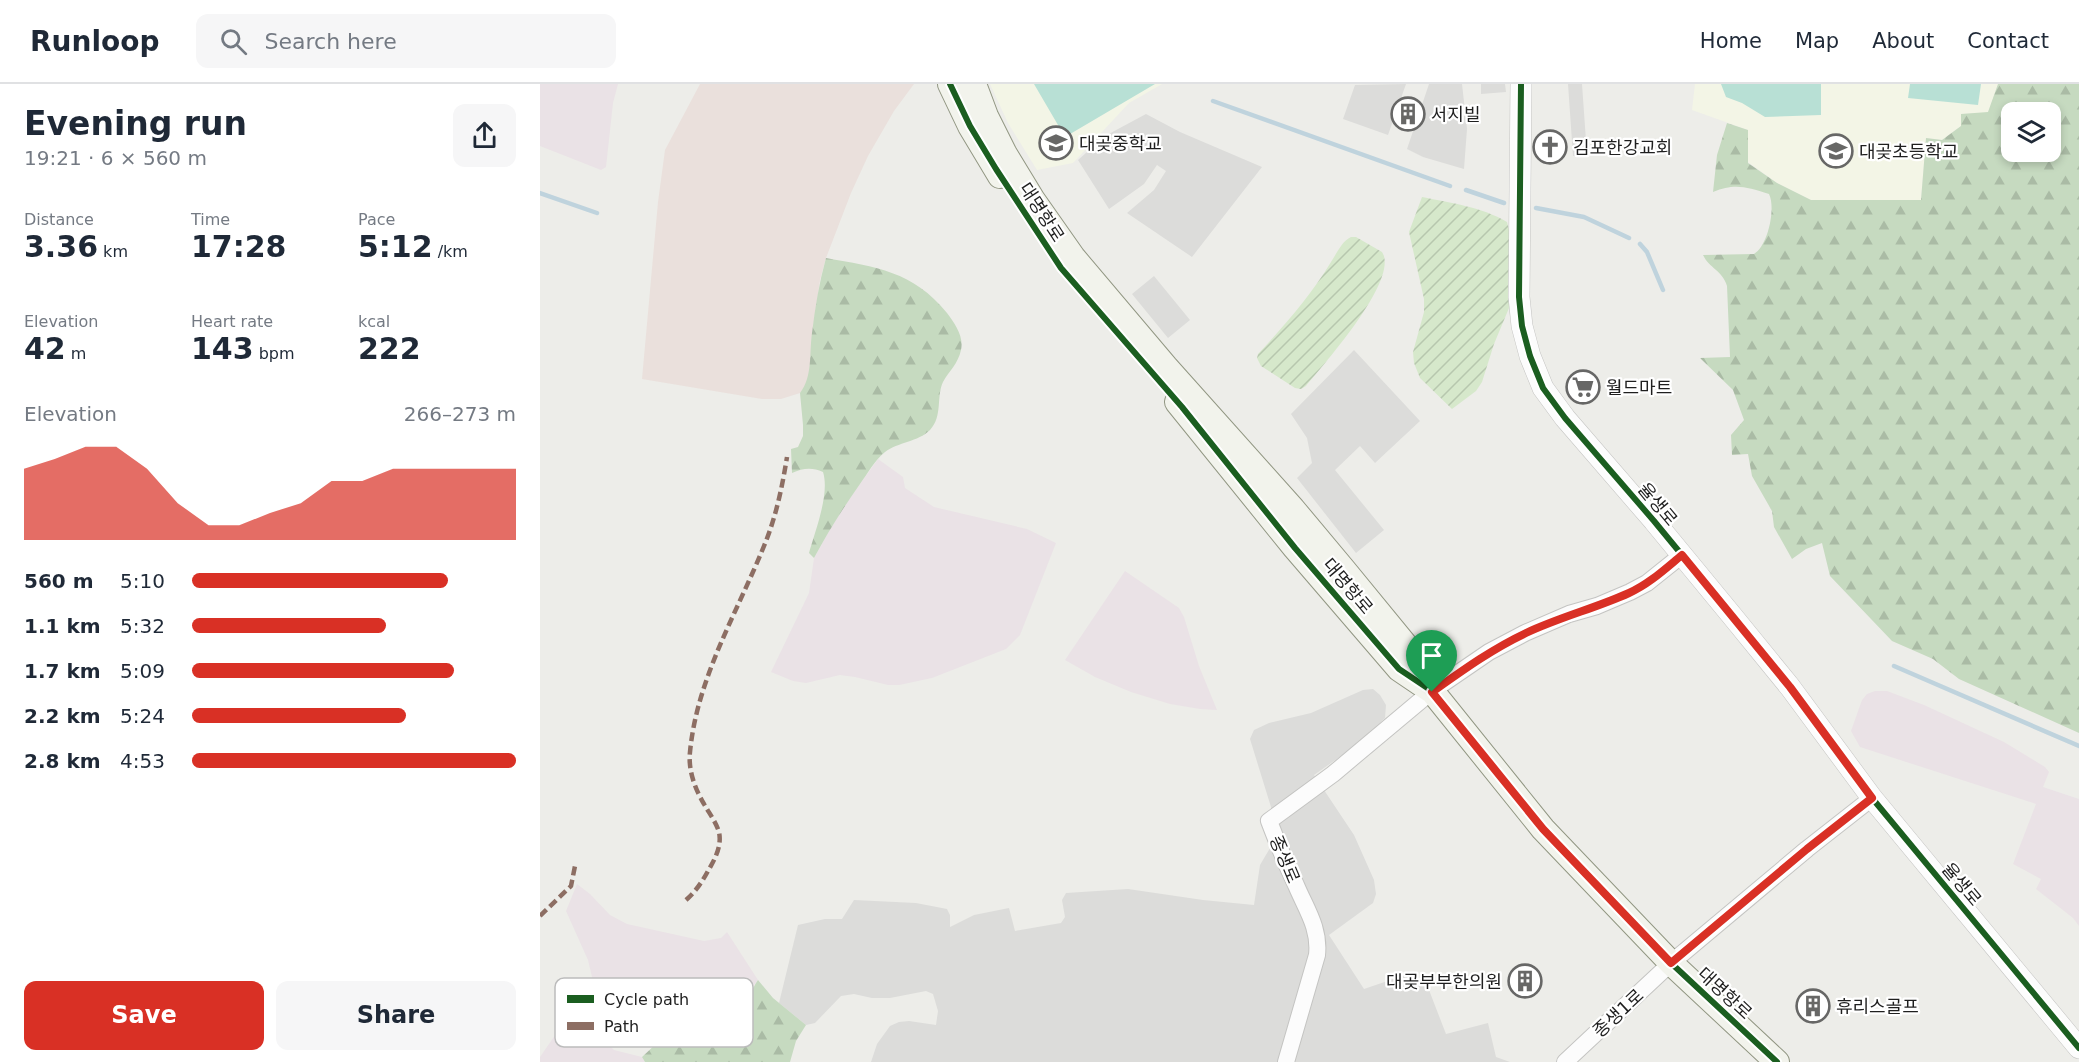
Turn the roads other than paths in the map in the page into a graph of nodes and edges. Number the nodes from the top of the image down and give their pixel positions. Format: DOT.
graph roads {
  1 [pos="950,84"];
  2 [pos="974,84"];
  3 [pos="1521,84"];
  4 [pos="1682,555"];
  5 [pos="1432,692"];
  6 [pos="1872,798"];
  7 [pos="1671,963"];
  8 [pos="2079,1048"];
  9 [pos="1286,1062"];
  10 [pos="1565,1062"];
  11 [pos="1777,1062"];
  1 -- 5 [label="main road, 대명항로"];
  2 -- 5 [label="main road, 대명항로"];
  3 -- 4 [label="street, 율생로"];
  4 -- 5 [label="street"];
  4 -- 6 [label="street, 율생로"];
  5 -- 7 [label="main road, 대명항로"];
  5 -- 9 [label="street, 종생로"];
  6 -- 7 [label="street, 대명항로"];
  6 -- 8 [label="street, 율생로"];
  7 -- 10 [label="street, 종생1로"];
  7 -- 11 [label="main road, 대명항로"];
}
